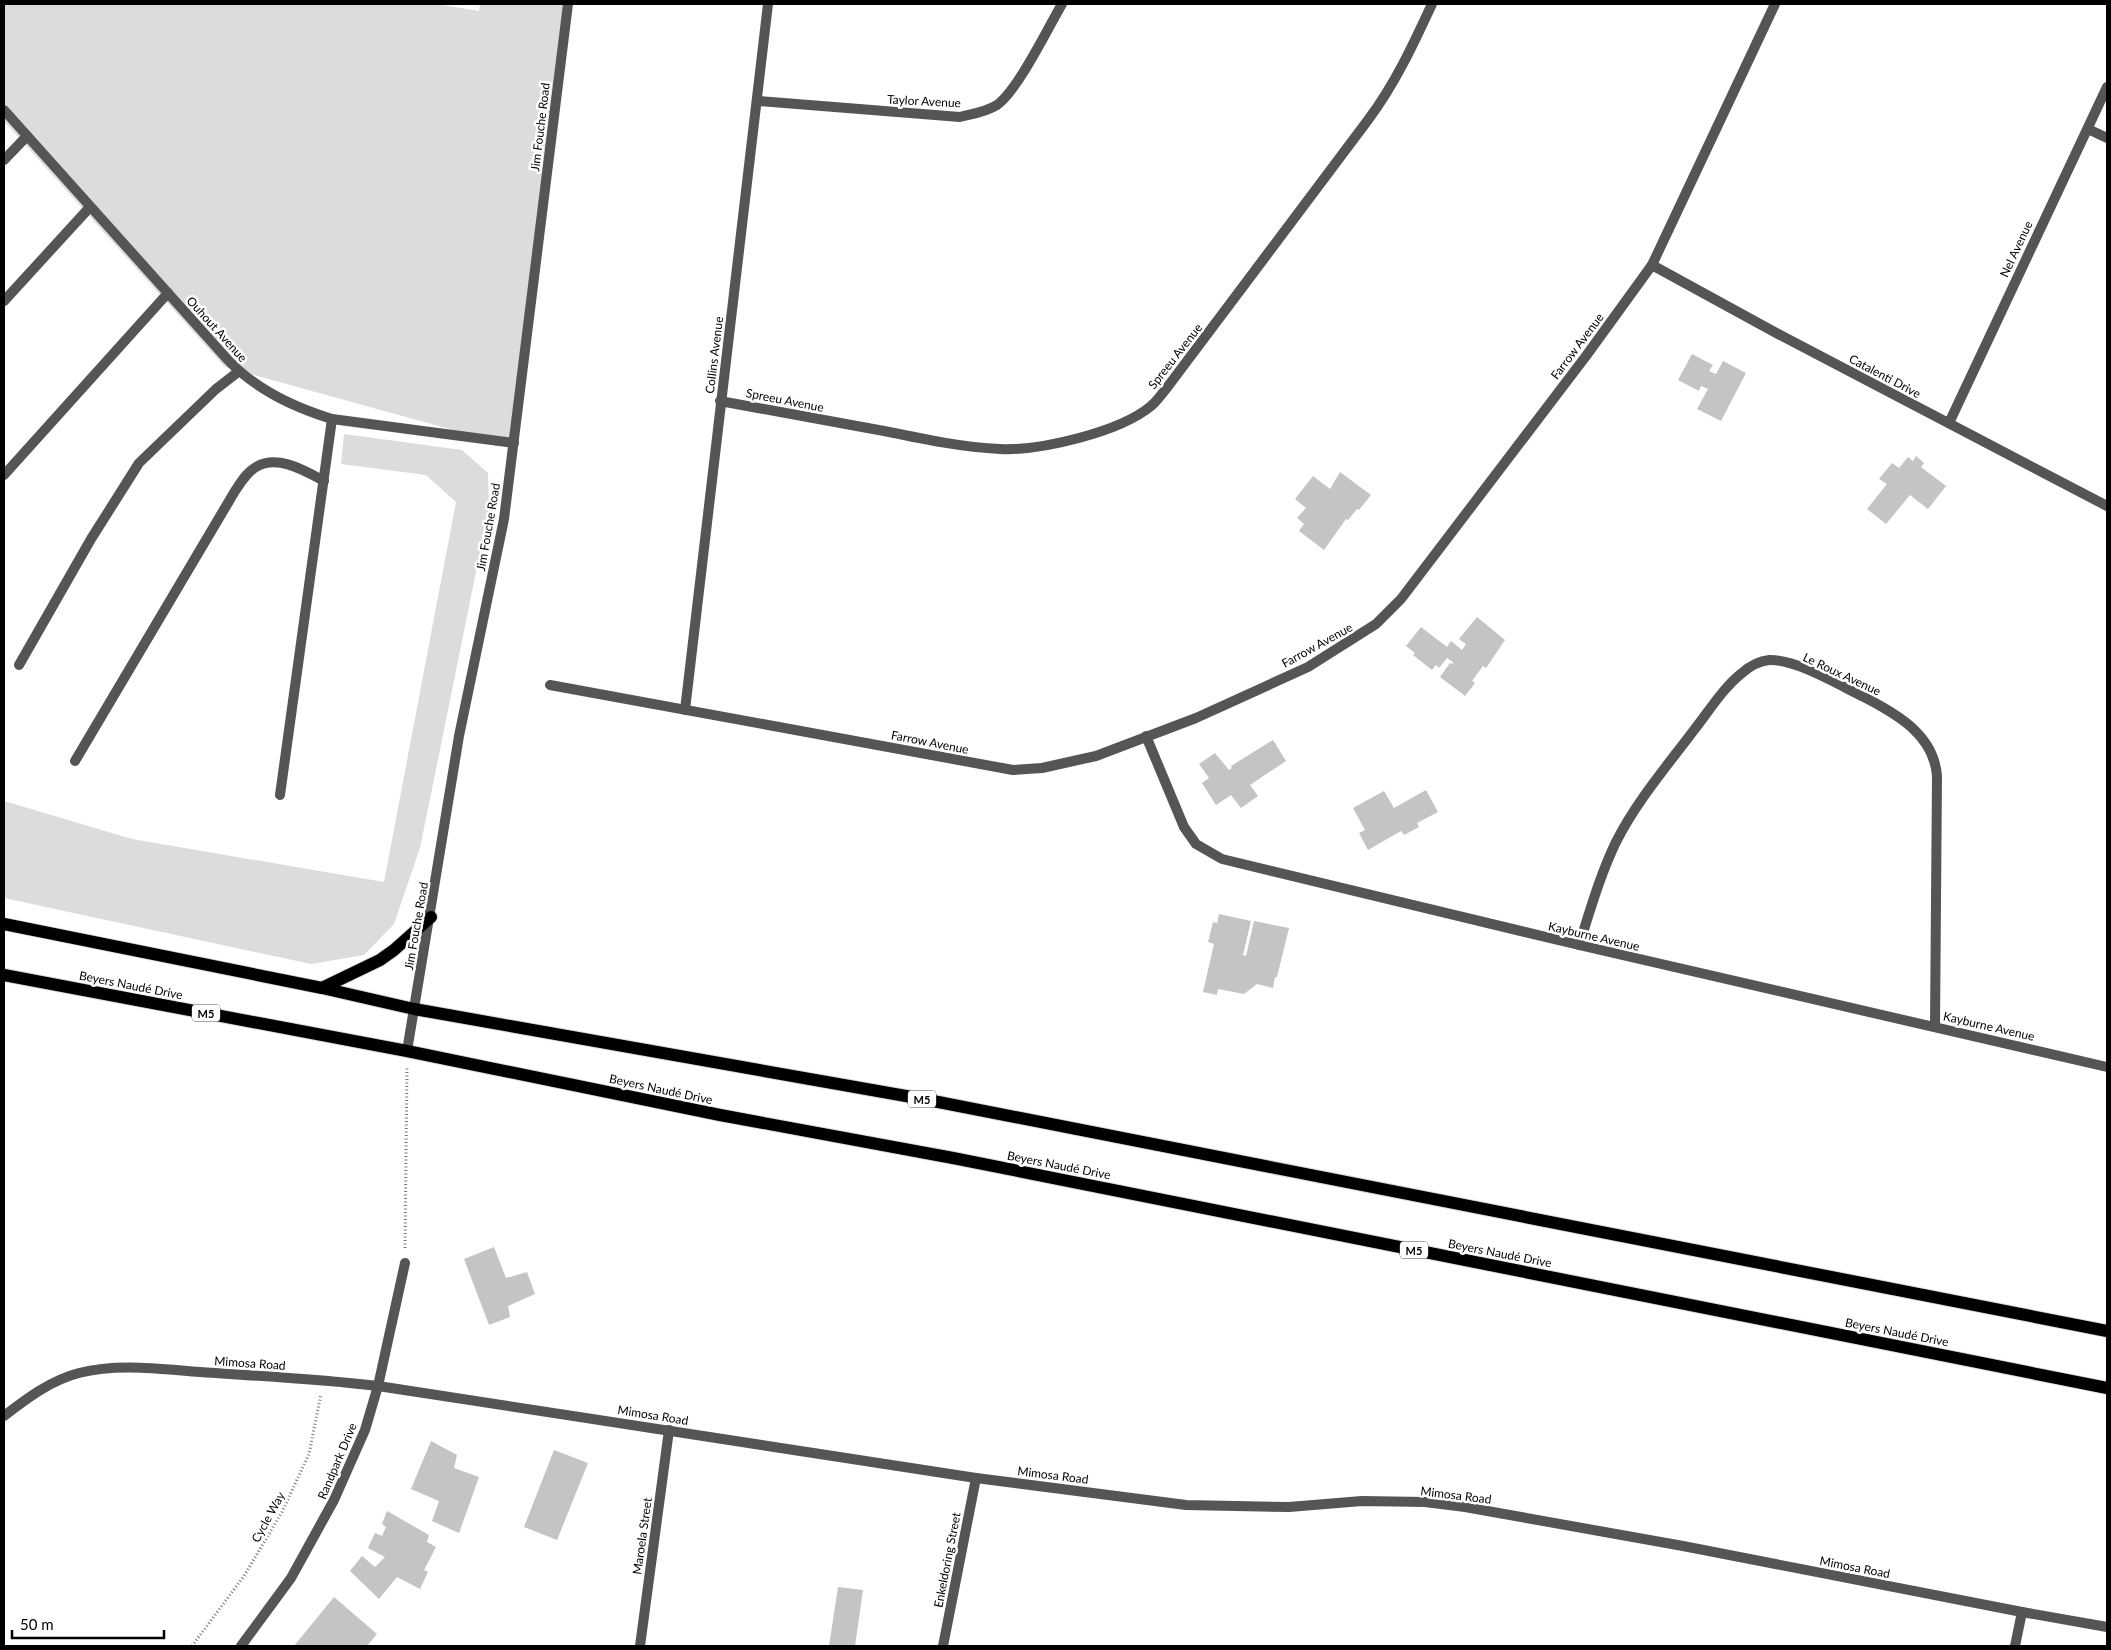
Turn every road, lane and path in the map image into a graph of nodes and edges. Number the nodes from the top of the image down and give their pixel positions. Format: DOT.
graph roads {
  1 [pos="568,4"];
  2 [pos="768,4"];
  3 [pos="1062,4"];
  4 [pos="1432,4"];
  5 [pos="1775,4"];
  6 [pos="2107,87"];
  7 [pos="758,101"];
  8 [pos="4,110"];
  9 [pos="2088,129"];
  10 [pos="27,136"];
  11 [pos="2107,138"];
  12 [pos="4,160"];
  13 [pos="90,207"];
  14 [pos="1652,265"];
  15 [pos="168,293"];
  16 [pos="4,301"];
  17 [pos="238,372"];
  18 [pos="720,401"];
  19 [pos="332,419"];
  20 [pos="1949,423"];
  21 [pos="514,443"];
  22 [pos="4,475"];
  23 [pos="324,481"];
  24 [pos="2107,506"];
  25 [pos="19,665"];
  26 [pos="550,685"];
  27 [pos="685,710"];
  28 [pos="1146,736"];
  29 [pos="75,761"];
  30 [pos="280,796"];
  31 [pos="431,917"];
  32 [pos="4,924"];
  33 [pos="1579,945"];
  34 [pos="4,975"];
  35 [pos="322,988"];
  36 [pos="414,1009"];
  37 [pos="1935,1026"];
  38 [pos="407,1051"];
  39 [pos="2107,1067"];
  40 [pos="405,1263"];
  41 [pos="2107,1331"];
  42 [pos="324,1380"];
  43 [pos="378,1386"];
  44 [pos="2107,1388"];
  45 [pos="4,1416"];
  46 [pos="669,1430"];
  47 [pos="976,1478"];
  48 [pos="2022,1612"];
  49 [pos="2107,1627"];
  50 [pos="192,1646"];
  51 [pos="241,1646"];
  52 [pos="640,1646"];
  53 [pos="943,1646"];
  54 [pos="2016,1646"];
  1 -- 21 [label="street, Jim Fouche Road"];
  2 -- 7 [label="street, Collins Avenue"];
  3 -- 7 [label="street, Taylor Avenue"];
  4 -- 18 [label="street, Spreeu Avenue"];
  5 -- 14 [label="street, Farrow Avenue"];
  6 -- 9 [label="street, Nel Avenue"];
  7 -- 18 [label="street, Collins Avenue"];
  8 -- 10 [label="street, Ouhout Avenue"];
  9 -- 11 [label="street"];
  9 -- 20 [label="street, Nel Avenue"];
  10 -- 12 [label="street"];
  10 -- 13 [label="street, Ouhout Avenue"];
  13 -- 15 [label="street, Ouhout Avenue"];
  13 -- 16 [label="street"];
  14 -- 20 [label="street, Catalenti Drive"];
  14 -- 28 [label="street, Farrow Avenue"];
  15 -- 17 [label="street, Ouhout Avenue"];
  15 -- 22 [label="street"];
  17 -- 19 [label="street, Ouhout Avenue"];
  17 -- 25 [label="street"];
  18 -- 27 [label="street, Collins Avenue"];
  19 -- 21 [label="street, Ouhout Avenue"];
  19 -- 23 [label="street"];
  20 -- 24 [label="street, Catalenti Drive"];
  21 -- 31 [label="street, Jim Fouche Road"];
  23 -- 29 [label="street"];
  23 -- 30 [label="street"];
  26 -- 27 [label="street, Farrow Avenue"];
  27 -- 28 [label="street, Farrow Avenue"];
  28 -- 33 [label="street, Kayburne Avenue"];
  31 -- 35 [label="main road"];
  31 -- 36 [label="street, Jim Fouche Road"];
  32 -- 35 [label="main road, M5"];
  33 -- 37 [label="street, Kayburne Avenue"];
  33 -- 37 [label="street, Le Roux Avenue"];
  34 -- 38 [label="main road, Beyers Naudé Drive / M5"];
  35 -- 36 [label="main road, M5"];
  36 -- 38 [label="street, Jim Fouche Road"];
  36 -- 41 [label="main road, M5"];
  37 -- 39 [label="street, Kayburne Avenue"];
  38 -- 40 [label="path"];
  38 -- 44 [label="main road, Beyers Naudé Drive / M5"];
  40 -- 43 [label="street, Randpark Drive"];
  42 -- 43 [label="street, Mimosa Road"];
  42 -- 45 [label="street, Mimosa Road"];
  42 -- 50 [label="path, Cycle Way"];
  43 -- 46 [label="street, Mimosa Road"];
  43 -- 51 [label="street, Randpark Drive"];
  46 -- 47 [label="street, Mimosa Road"];
  46 -- 52 [label="street, Maroela Street"];
  47 -- 48 [label="street, Mimosa Road"];
  47 -- 53 [label="street, Enkeldoring Street"];
  48 -- 49 [label="street, Mimosa Road"];
  48 -- 54 [label="street"];
}
